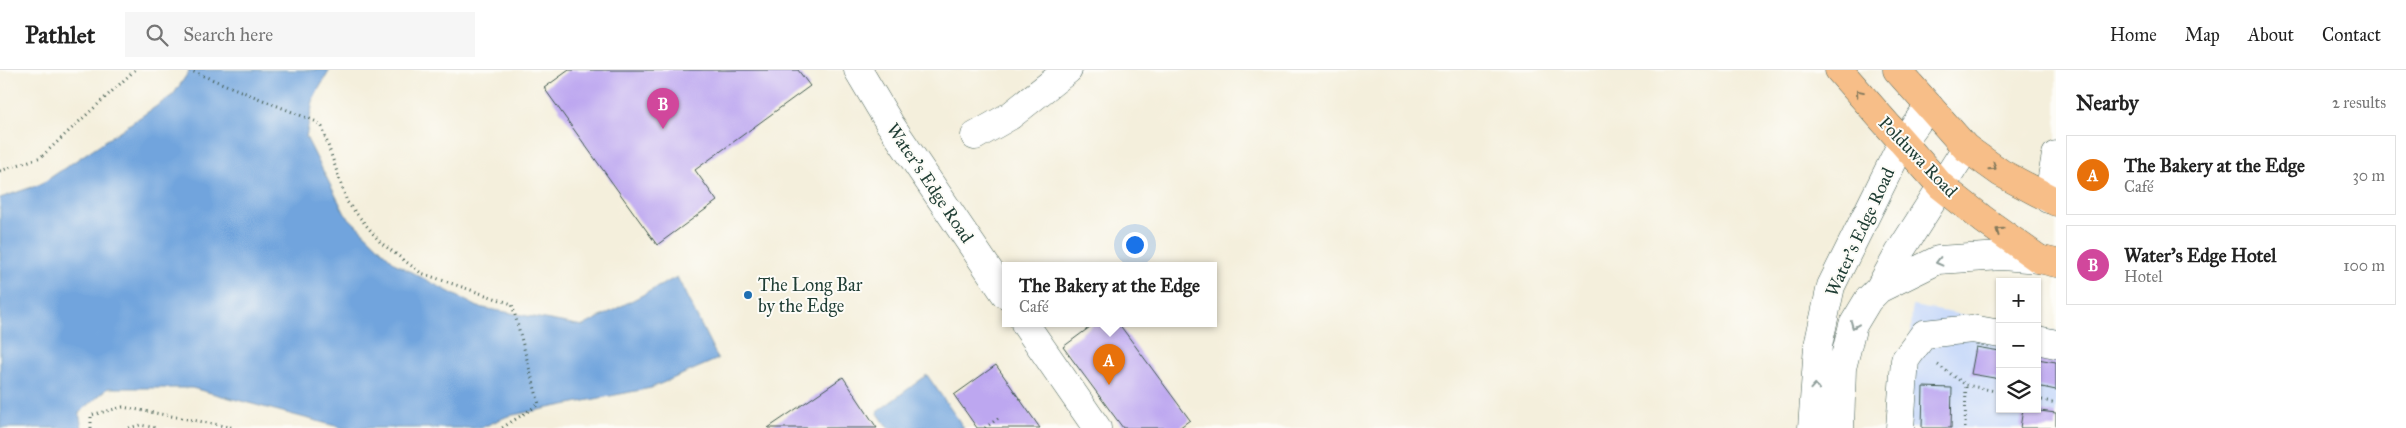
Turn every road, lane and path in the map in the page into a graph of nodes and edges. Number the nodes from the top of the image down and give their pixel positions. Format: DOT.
graph roads {
  1 [pos="135,70"];
  2 [pos="188,70"];
  3 [pos="858,70"];
  4 [pos="1068,70"];
  5 [pos="1840,70"];
  6 [pos="1897,70"];
  7 [pos="1929,106"];
  8 [pos="975,136"];
  9 [pos="1902,143"];
  10 [pos="1966,148"];
  11 [pos="2056,155"];
  12 [pos="0,171"];
  13 [pos="1941,186"];
  14 [pos="2052,200"];
  15 [pos="2048,261"];
  16 [pos="1879,289"];
  17 [pos="1002,290"];
  18 [pos="1027,327"];
  19 [pos="1996,333"];
  20 [pos="2041,341"];
  21 [pos="2056,344"];
  22 [pos="1966,385"];
  23 [pos="2041,400"];
  24 [pos="2056,403"];
  25 [pos="1000,417"];
  26 [pos="91,428"];
  27 [pos="129,428"];
  28 [pos="157,428"];
  29 [pos="235,428"];
  30 [pos="502,428"];
  31 [pos="985,428"];
  32 [pos="1097,428"];
  33 [pos="1812,428"];
  34 [pos="1840,428"];
  35 [pos="1900,428"];
  36 [pos="1964,428"];
  1 -- 12 [label="path"];
  2 -- 30 [label="path"];
  3 -- 17 [label="street, Water's Edge Road"];
  4 -- 8 [label="street"];
  9 -- 5 [label="main road, Polduwa Road, one-way"];
  6 -- 7 [label="main road"];
  7 -- 9 [label="street, Water's Edge Road"];
  7 -- 10 [label="main road"];
  9 -- 13 [label="main road, Polduwa Road"];
  33 -- 9 [label="street, Water's Edge Road, one-way"];
  10 -- 13 [label="street, Water's Edge Road"];
  10 -- 14 [label="main road, one-way"];
  11 -- 14 [label="street"];
  15 -- 13 [label="main road, Polduwa Road, one-way"];
  13 -- 16 [label="street, Water's Edge Road"];
  15 -- 16 [label="street, one-way"];
  16 -- 34 [label="street, Water's Edge Road, one-way"];
  18 -- 32 [label="street"];
  19 -- 35 [label="street"];
  20 -- 21 [label="street"];
  22 -- 36 [label="path"];
  23 -- 24 [label="path"];
  25 -- 31 [label="path"];
  26 -- 29 [label="path"];
  27 -- 28 [label="path"];
}
